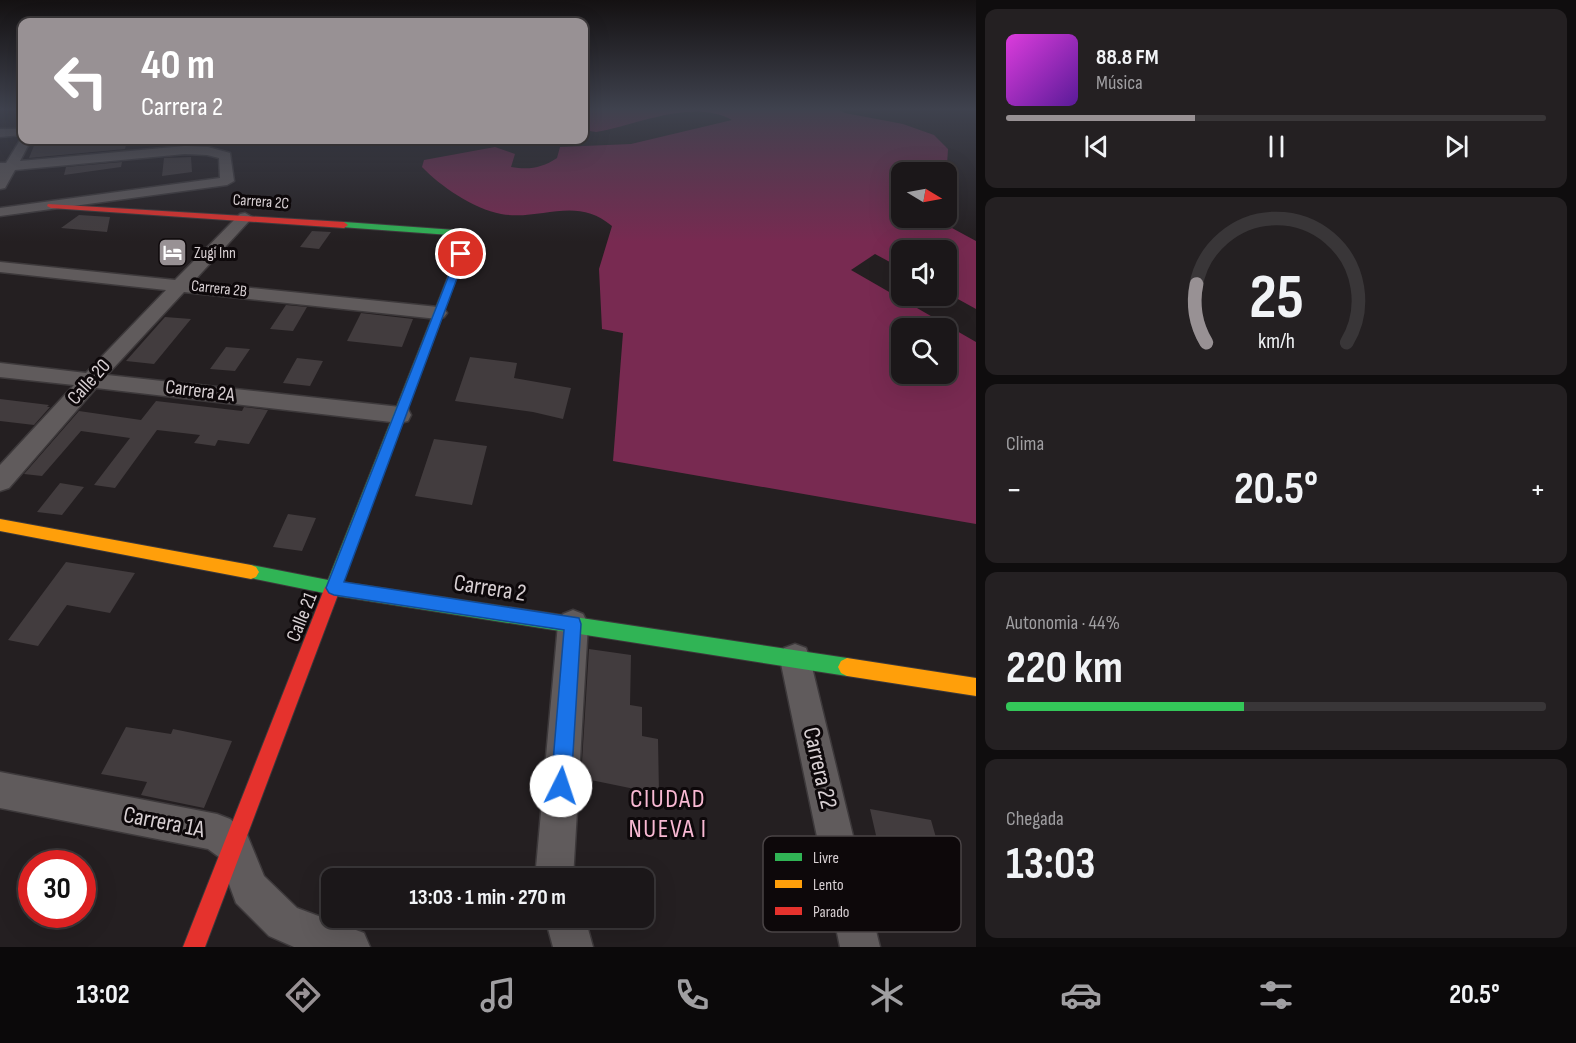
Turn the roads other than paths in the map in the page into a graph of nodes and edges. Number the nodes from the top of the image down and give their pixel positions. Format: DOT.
graph roads {
  1 [pos="133,154"];
  2 [pos="219,154"];
  3 [pos="5,167"];
  4 [pos="0,185"];
  5 [pos="51,206"];
  6 [pos="0,212"];
  7 [pos="245,217"];
  8 [pos="469,234"];
  9 [pos="0,267"];
  10 [pos="179,285"];
  11 [pos="438,313"];
  12 [pos="0,370"];
  13 [pos="91,380"];
  14 [pos="400,416"];
  15 [pos="0,481"];
  16 [pos="0,525"];
  17 [pos="334,588"];
  18 [pos="573,624"];
  19 [pos="795,659"];
  20 [pos="976,687"];
  21 [pos="0,790"];
  22 [pos="835,836"];
  23 [pos="233,845"];
  24 [pos="555,868"];
  25 [pos="568,928"];
  26 [pos="857,932"];
  27 [pos="194,947"];
  28 [pos="350,947"];
  29 [pos="573,947"];
  30 [pos="860,947"];
  1 -- 3 [label="street"];
  2 -- 5 [label="street"];
  3 -- 4 [label="street"];
  5 -- 6 [label="street"];
  5 -- 7 [label="street, Carrera 2C"];
  7 -- 8 [label="street, Carrera 2C"];
  7 -- 10 [label="street, Calle 20"];
  8 -- 11 [label="street, Calle 21"];
  9 -- 10 [label="street, Carrera 2B"];
  10 -- 11 [label="street, Carrera 2B"];
  10 -- 13 [label="street, Calle 20"];
  11 -- 14 [label="street, Calle 21"];
  12 -- 13 [label="street, Carrera 2A"];
  13 -- 14 [label="street, Carrera 2A"];
  13 -- 15 [label="street, Calle 20"];
  14 -- 17 [label="street, Calle 21"];
  16 -- 17 [label="street, Carrera 2"];
  17 -- 18 [label="street, Carrera 2"];
  17 -- 23 [label="street, Calle 21"];
  18 -- 19 [label="street, Carrera 2"];
  18 -- 24 [label="street"];
  19 -- 20 [label="street, Carrera 2"];
  19 -- 22 [label="street, Carrera 22"];
  21 -- 23 [label="street, Carrera 1A"];
  23 -- 27 [label="street, Calle 21"];
  23 -- 28 [label="street"];
  25 -- 29 [label="street"];
  26 -- 30 [label="street, Carrera 22"];
}
